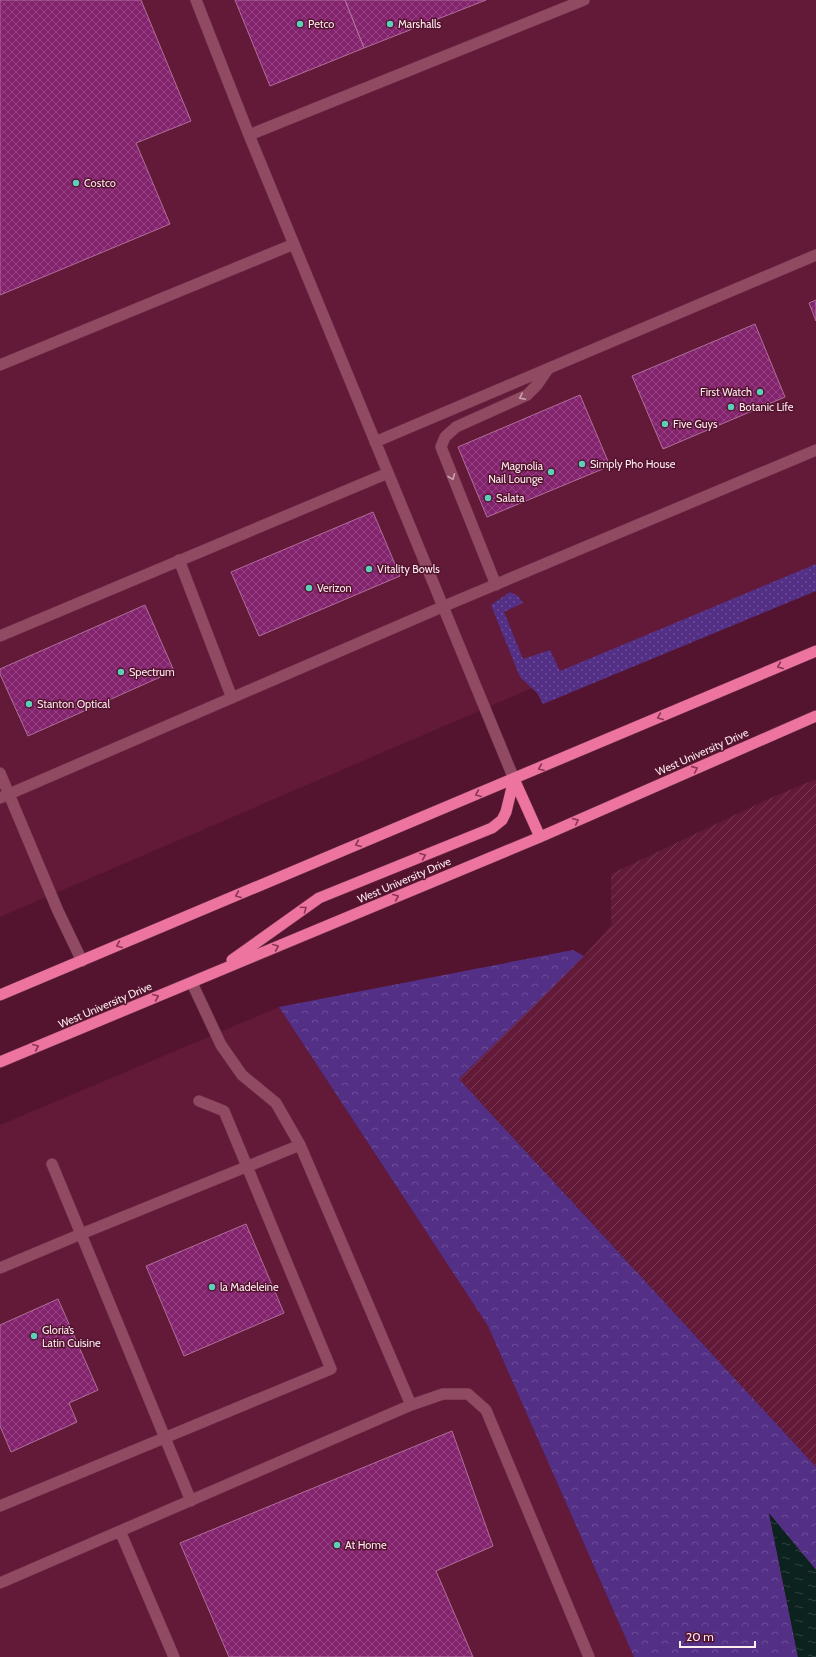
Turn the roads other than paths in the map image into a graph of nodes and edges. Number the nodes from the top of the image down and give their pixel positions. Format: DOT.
graph roads {
  1 [pos="196,0"];
  2 [pos="584,0"];
  3 [pos="250,135"];
  4 [pos="294,244"];
  5 [pos="816,255"];
  6 [pos="0,365"];
  7 [pos="548,369"];
  8 [pos="375,442"];
  9 [pos="816,450"];
  10 [pos="388,473"];
  11 [pos="179,560"];
  12 [pos="496,585"];
  13 [pos="442,607"];
  14 [pos="0,636"];
  15 [pos="816,651"];
  16 [pos="232,698"];
  17 [pos="816,716"];
  18 [pos="0,773"];
  19 [pos="514,779"];
  20 [pos="4,796"];
  21 [pos="540,837"];
  22 [pos="82,961"];
  23 [pos="216,972"];
  24 [pos="192,982"];
  25 [pos="0,995"];
  26 [pos="0,1062"];
  27 [pos="199,1101"];
  28 [pos="300,1145"];
  29 [pos="52,1164"];
  30 [pos="248,1166"];
  31 [pos="81,1234"];
  32 [pos="0,1268"];
  33 [pos="411,1405"];
  34 [pos="165,1438"];
  35 [pos="190,1501"];
  36 [pos="0,1506"];
  37 [pos="120,1531"];
  38 [pos="1,1580"];
  39 [pos="174,1657"];
  40 [pos="589,1657"];
  1 -- 3 [label="lane"];
  2 -- 3 [label="lane"];
  3 -- 4 [label="lane"];
  4 -- 6 [label="lane"];
  4 -- 8 [label="lane"];
  5 -- 7 [label="lane"];
  7 -- 8 [label="lane"];
  7 -- 12 [label="lane, one-way"];
  8 -- 10 [label="lane"];
  9 -- 12 [label="lane"];
  10 -- 11 [label="lane"];
  10 -- 13 [label="lane"];
  11 -- 14 [label="lane"];
  11 -- 16 [label="lane"];
  12 -- 13 [label="lane"];
  13 -- 16 [label="lane"];
  13 -- 19 [label="lane"];
  15 -- 19 [label="highway, one-way"];
  16 -- 20 [label="lane"];
  21 -- 17 [label="highway, West University Drive, one-way"];
  18 -- 20 [label="lane"];
  19 -- 21 [label="highway"];
  19 -- 22 [label="highway, one-way"];
  23 -- 19 [label="highway, one-way"];
  20 -- 22 [label="lane"];
  23 -- 21 [label="highway, West University Drive, one-way"];
  22 -- 25 [label="highway"];
  23 -- 24 [label="highway, West University Drive"];
  26 -- 24 [label="highway, West University Drive, one-way"];
  24 -- 28 [label="lane"];
  27 -- 30 [label="lane"];
  28 -- 30 [label="lane"];
  28 -- 33 [label="lane"];
  29 -- 31 [label="lane"];
  30 -- 31 [label="lane"];
  30 -- 34 [label="lane"];
  31 -- 32 [label="lane"];
  31 -- 34 [label="lane"];
  33 -- 35 [label="lane"];
  33 -- 40 [label="lane"];
  34 -- 35 [label="lane"];
  34 -- 36 [label="lane"];
  35 -- 37 [label="lane"];
  37 -- 38 [label="lane"];
  37 -- 39 [label="lane"];
}
